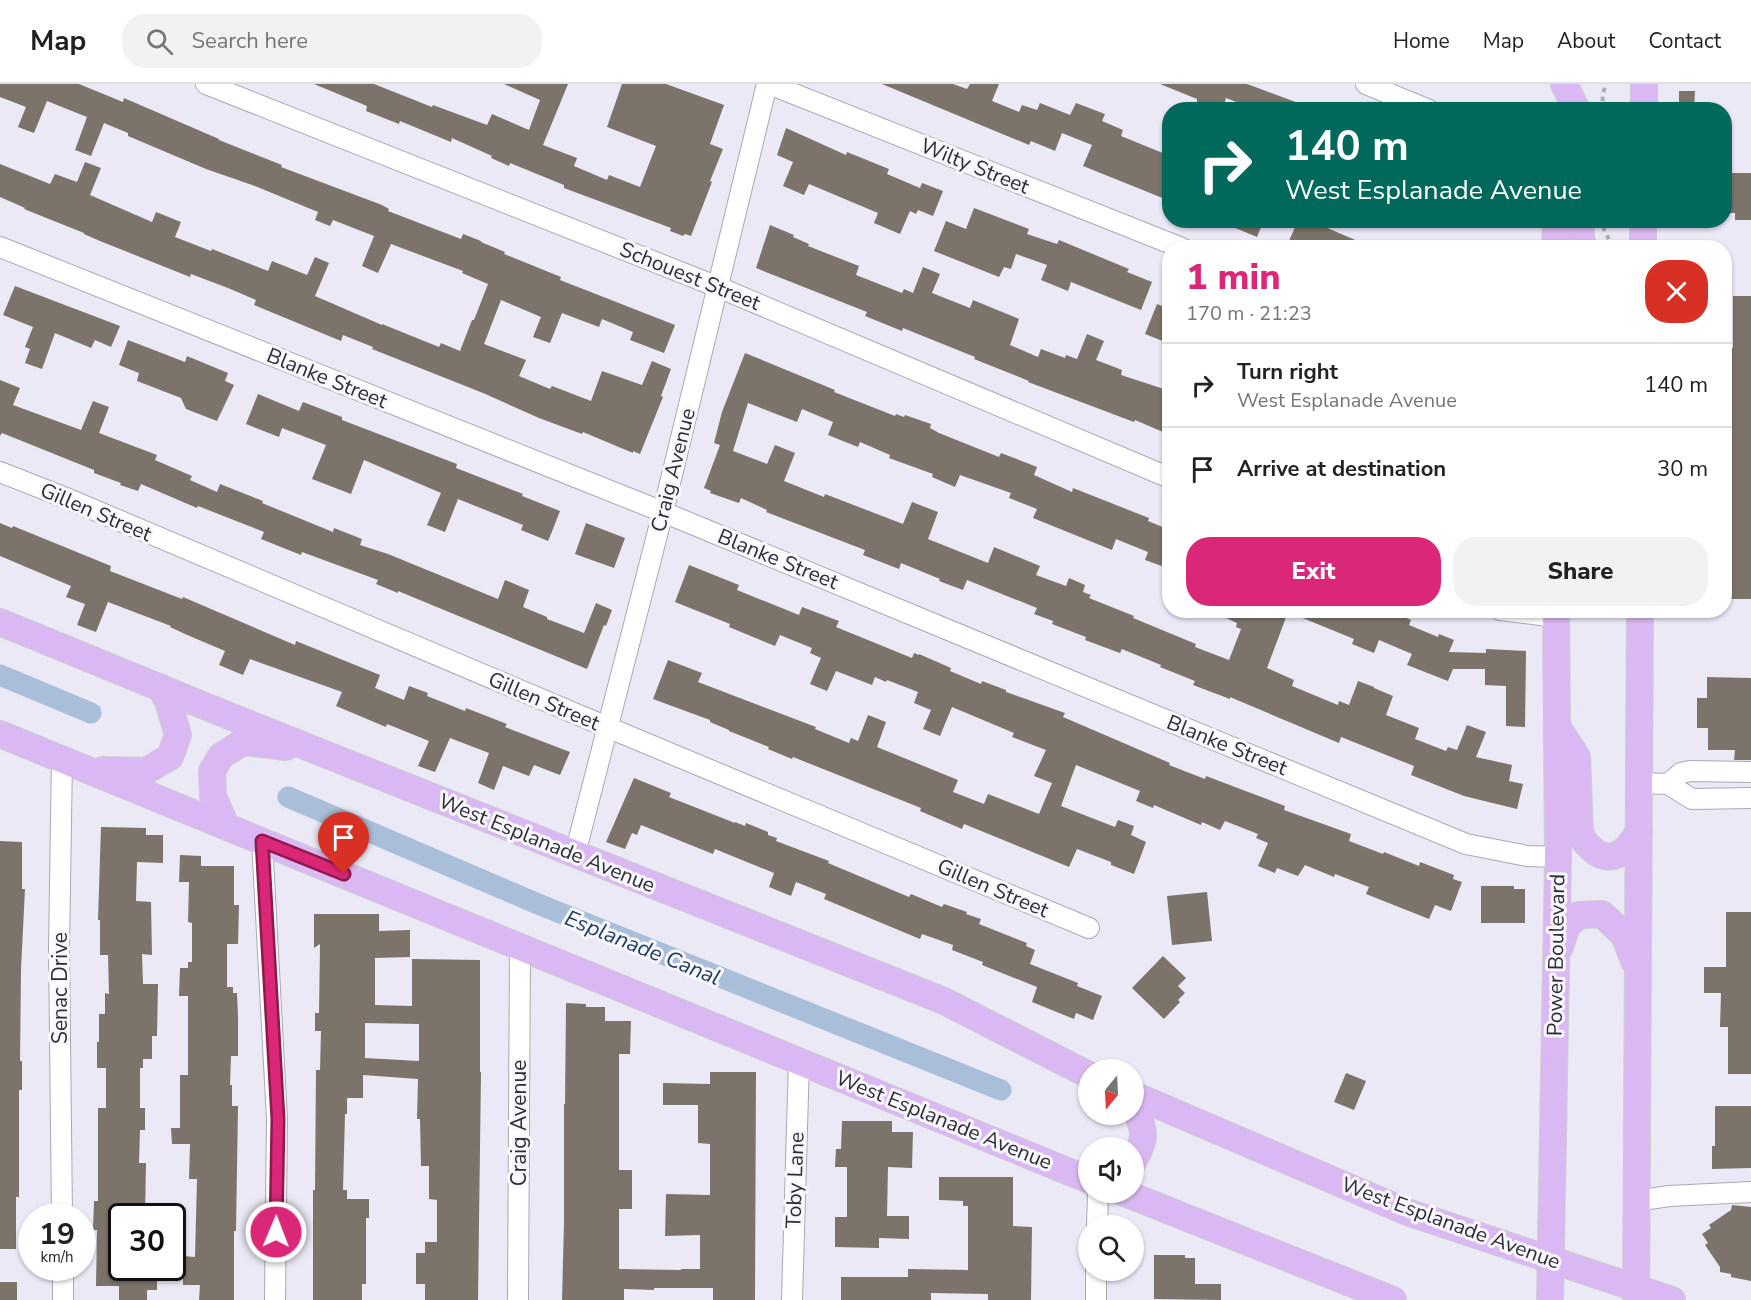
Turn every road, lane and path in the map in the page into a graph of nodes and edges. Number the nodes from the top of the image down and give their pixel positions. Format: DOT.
graph roads {
  1 [pos="206,84"];
  2 [pos="768,84"];
  3 [pos="1366,84"];
  4 [pos="1558,84"];
  5 [pos="1564,84"];
  6 [pos="1606,84"];
  7 [pos="1644,84"];
  8 [pos="1410,102"];
  9 [pos="1557,102"];
  10 [pos="1573,102"];
  11 [pos="1602,102"];
  12 [pos="1644,102"];
  13 [pos="1162,240"];
  14 [pos="0,247"];
  15 [pos="718,287"];
  16 [pos="0,472"];
  17 [pos="1162,475"];
  18 [pos="663,512"];
  19 [pos="1556,618"];
  20 [pos="1640,618"];
  21 [pos="0,622"];
  22 [pos="160,687"];
  23 [pos="1557,726"];
  24 [pos="607,727"];
  25 [pos="0,734"];
  26 [pos="316,750"];
  27 [pos="62,759"];
  28 [pos="88,770"];
  29 [pos="1751,772"];
  30 [pos="1639,783"];
  31 [pos="1668,784"];
  32 [pos="1751,798"];
  33 [pos="226,826"];
  34 [pos="1639,832"];
  35 [pos="262,841"];
  36 [pos="575,854"];
  37 [pos="1558,857"];
  38 [pos="1089,928"];
  39 [pos="520,946"];
  40 [pos="1557,957"];
  41 [pos="1638,969"];
  42 [pos="799,1060"];
  43 [pos="1078,1069"];
  44 [pos="1144,1099"];
  45 [pos="1053,1165"];
  46 [pos="1078,1168"];
  47 [pos="1078,1175"];
  48 [pos="1751,1192"];
  49 [pos="1144,1201"];
  50 [pos="1636,1201"];
  51 [pos="62,1203"];
  52 [pos="1551,1260"];
  53 [pos="63,1281"];
  54 [pos="1096,1281"];
  55 [pos="1634,1296"];
  56 [pos="63,1300"];
  57 [pos="275,1300"];
  58 [pos="518,1300"];
  59 [pos="792,1300"];
  60 [pos="1096,1300"];
  61 [pos="1390,1300"];
  62 [pos="1550,1300"];
  63 [pos="1671,1300"];
  1 -- 15 [label="street, Schouest Street"];
  2 -- 13 [label="street, Wilty Street"];
  2 -- 15 [label="street, Craig Avenue"];
  3 -- 8 [label="street"];
  4 -- 9 [label="main road"];
  5 -- 10 [label="main road"];
  6 -- 11 [label="path"];
  7 -- 12 [label="main road"];
  14 -- 18 [label="street, Blanke Street"];
  15 -- 17 [label="street, Schouest Street"];
  15 -- 18 [label="street, Craig Avenue"];
  16 -- 24 [label="street, Gillen Street"];
  18 -- 24 [label="street, Craig Avenue"];
  18 -- 37 [label="street, Blanke Street"];
  19 -- 23 [label="main road, Power Boulevard"];
  20 -- 30 [label="main road"];
  21 -- 22 [label="main road, West Esplanade Avenue"];
  22 -- 26 [label="main road, West Esplanade Avenue"];
  22 -- 28 [label="main road"];
  23 -- 34 [label="main road"];
  23 -- 37 [label="main road, Power Boulevard"];
  24 -- 36 [label="street, Craig Avenue"];
  24 -- 38 [label="street, Gillen Street"];
  25 -- 27 [label="main road, West Esplanade Avenue"];
  26 -- 33 [label="main road"];
  26 -- 36 [label="main road, West Esplanade Avenue"];
  27 -- 28 [label="main road, West Esplanade Avenue"];
  27 -- 51 [label="street, Senac Drive"];
  28 -- 33 [label="main road, West Esplanade Avenue"];
  29 -- 31 [label="street"];
  30 -- 31 [label="street"];
  30 -- 34 [label="main road"];
  31 -- 32 [label="street"];
  33 -- 35 [label="main road, West Esplanade Avenue"];
  34 -- 41 [label="main road"];
  35 -- 39 [label="main road, West Esplanade Avenue"];
  35 -- 57 [label="street"];
  36 -- 43 [label="main road, West Esplanade Avenue"];
  37 -- 40 [label="main road, Power Boulevard"];
  39 -- 42 [label="main road, West Esplanade Avenue"];
  39 -- 58 [label="street, Craig Avenue"];
  40 -- 41 [label="main road"];
  40 -- 52 [label="main road, Power Boulevard"];
  41 -- 50 [label="main road"];
  42 -- 45 [label="main road, West Esplanade Avenue"];
  42 -- 59 [label="street, Toby Lane"];
  44 -- 52 [label="main road, West Esplanade Avenue"];
  45 -- 46 [label="main road"];
  45 -- 47 [label="main road, West Esplanade Avenue"];
  48 -- 50 [label="street"];
  49 -- 61 [label="main road"];
  50 -- 55 [label="main road"];
  52 -- 55 [label="main road, West Esplanade Avenue"];
  52 -- 62 [label="main road, Power Boulevard"];
  53 -- 56 [label="street"];
  54 -- 60 [label="street"];
  55 -- 63 [label="main road, West Esplanade Avenue"];
}
